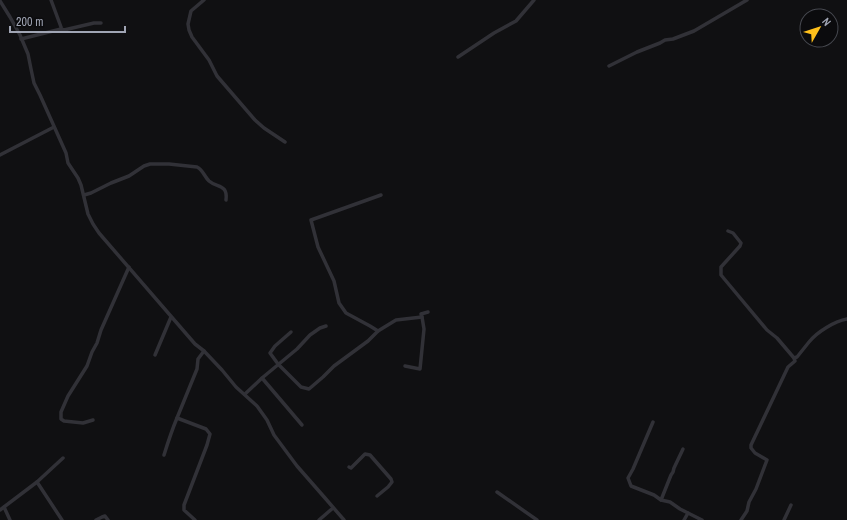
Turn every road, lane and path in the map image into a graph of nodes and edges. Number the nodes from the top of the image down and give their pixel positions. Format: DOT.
graph roads {
  1 [pos="51,0"];
  2 [pos="204,0"];
  3 [pos="534,0"];
  4 [pos="748,0"];
  5 [pos="0,1"];
  6 [pos="101,23"];
  7 [pos="61,29"];
  8 [pos="21,39"];
  9 [pos="458,57"];
  10 [pos="609,66"];
  11 [pos="54,127"];
  12 [pos="285,142"];
  13 [pos="0,155"];
  14 [pos="381,194"];
  15 [pos="84,195"];
  16 [pos="226,200"];
  17 [pos="728,232"];
  18 [pos="129,267"];
  19 [pos="428,312"];
  20 [pos="171,317"];
  21 [pos="422,317"];
  22 [pos="847,319"];
  23 [pos="326,326"];
  24 [pos="378,331"];
  25 [pos="291,332"];
  26 [pos="204,351"];
  27 [pos="155,355"];
  28 [pos="794,358"];
  29 [pos="278,364"];
  30 [pos="405,366"];
  31 [pos="262,378"];
  32 [pos="245,394"];
  33 [pos="177,418"];
  34 [pos="93,420"];
  35 [pos="653,422"];
  36 [pos="302,425"];
  37 [pos="683,450"];
  38 [pos="164,455"];
  39 [pos="63,458"];
  40 [pos="349,467"];
  41 [pos="37,482"];
  42 [pos="497,492"];
  43 [pos="377,496"];
  44 [pos="661,500"];
  45 [pos="791,505"];
  46 [pos="2,508"];
  47 [pos="333,508"];
  48 [pos="688,513"];
  49 [pos="10,520"];
  50 [pos="62,520"];
  51 [pos="96,520"];
  52 [pos="108,520"];
  53 [pos="195,520"];
  54 [pos="318,520"];
  55 [pos="344,520"];
  56 [pos="537,520"];
  57 [pos="684,520"];
  58 [pos="702,520"];
  59 [pos="741,520"];
  60 [pos="784,520"];
  1 -- 7 [label="street"];
  2 -- 12 [label="street"];
  3 -- 9 [label="street"];
  4 -- 10 [label="street"];
  5 -- 8 [label="street"];
  6 -- 7 [label="street"];
  7 -- 8 [label="street"];
  8 -- 11 [label="street"];
  11 -- 13 [label="street"];
  11 -- 15 [label="street"];
  14 -- 24 [label="street"];
  15 -- 16 [label="street"];
  15 -- 18 [label="street"];
  17 -- 28 [label="street"];
  18 -- 20 [label="street"];
  18 -- 34 [label="street"];
  19 -- 21 [label="street"];
  20 -- 26 [label="street"];
  20 -- 27 [label="street"];
  21 -- 24 [label="street"];
  21 -- 30 [label="street"];
  22 -- 28 [label="street"];
  23 -- 29 [label="street"];
  24 -- 29 [label="street"];
  25 -- 29 [label="street"];
  26 -- 32 [label="street"];
  26 -- 33 [label="street"];
  28 -- 59 [label="street"];
  29 -- 31 [label="street"];
  31 -- 32 [label="street"];
  31 -- 36 [label="street"];
  32 -- 47 [label="street"];
  33 -- 38 [label="street"];
  33 -- 53 [label="street"];
  35 -- 44 [label="street"];
  37 -- 44 [label="street"];
  39 -- 41 [label="street"];
  40 -- 43 [label="street"];
  41 -- 46 [label="street"];
  41 -- 50 [label="street"];
  42 -- 56 [label="street"];
  44 -- 48 [label="street"];
  45 -- 60 [label="street"];
  46 -- 49 [label="street"];
  47 -- 54 [label="street"];
  47 -- 55 [label="street"];
  48 -- 57 [label="street"];
  48 -- 58 [label="street"];
  51 -- 52 [label="street"];
}
